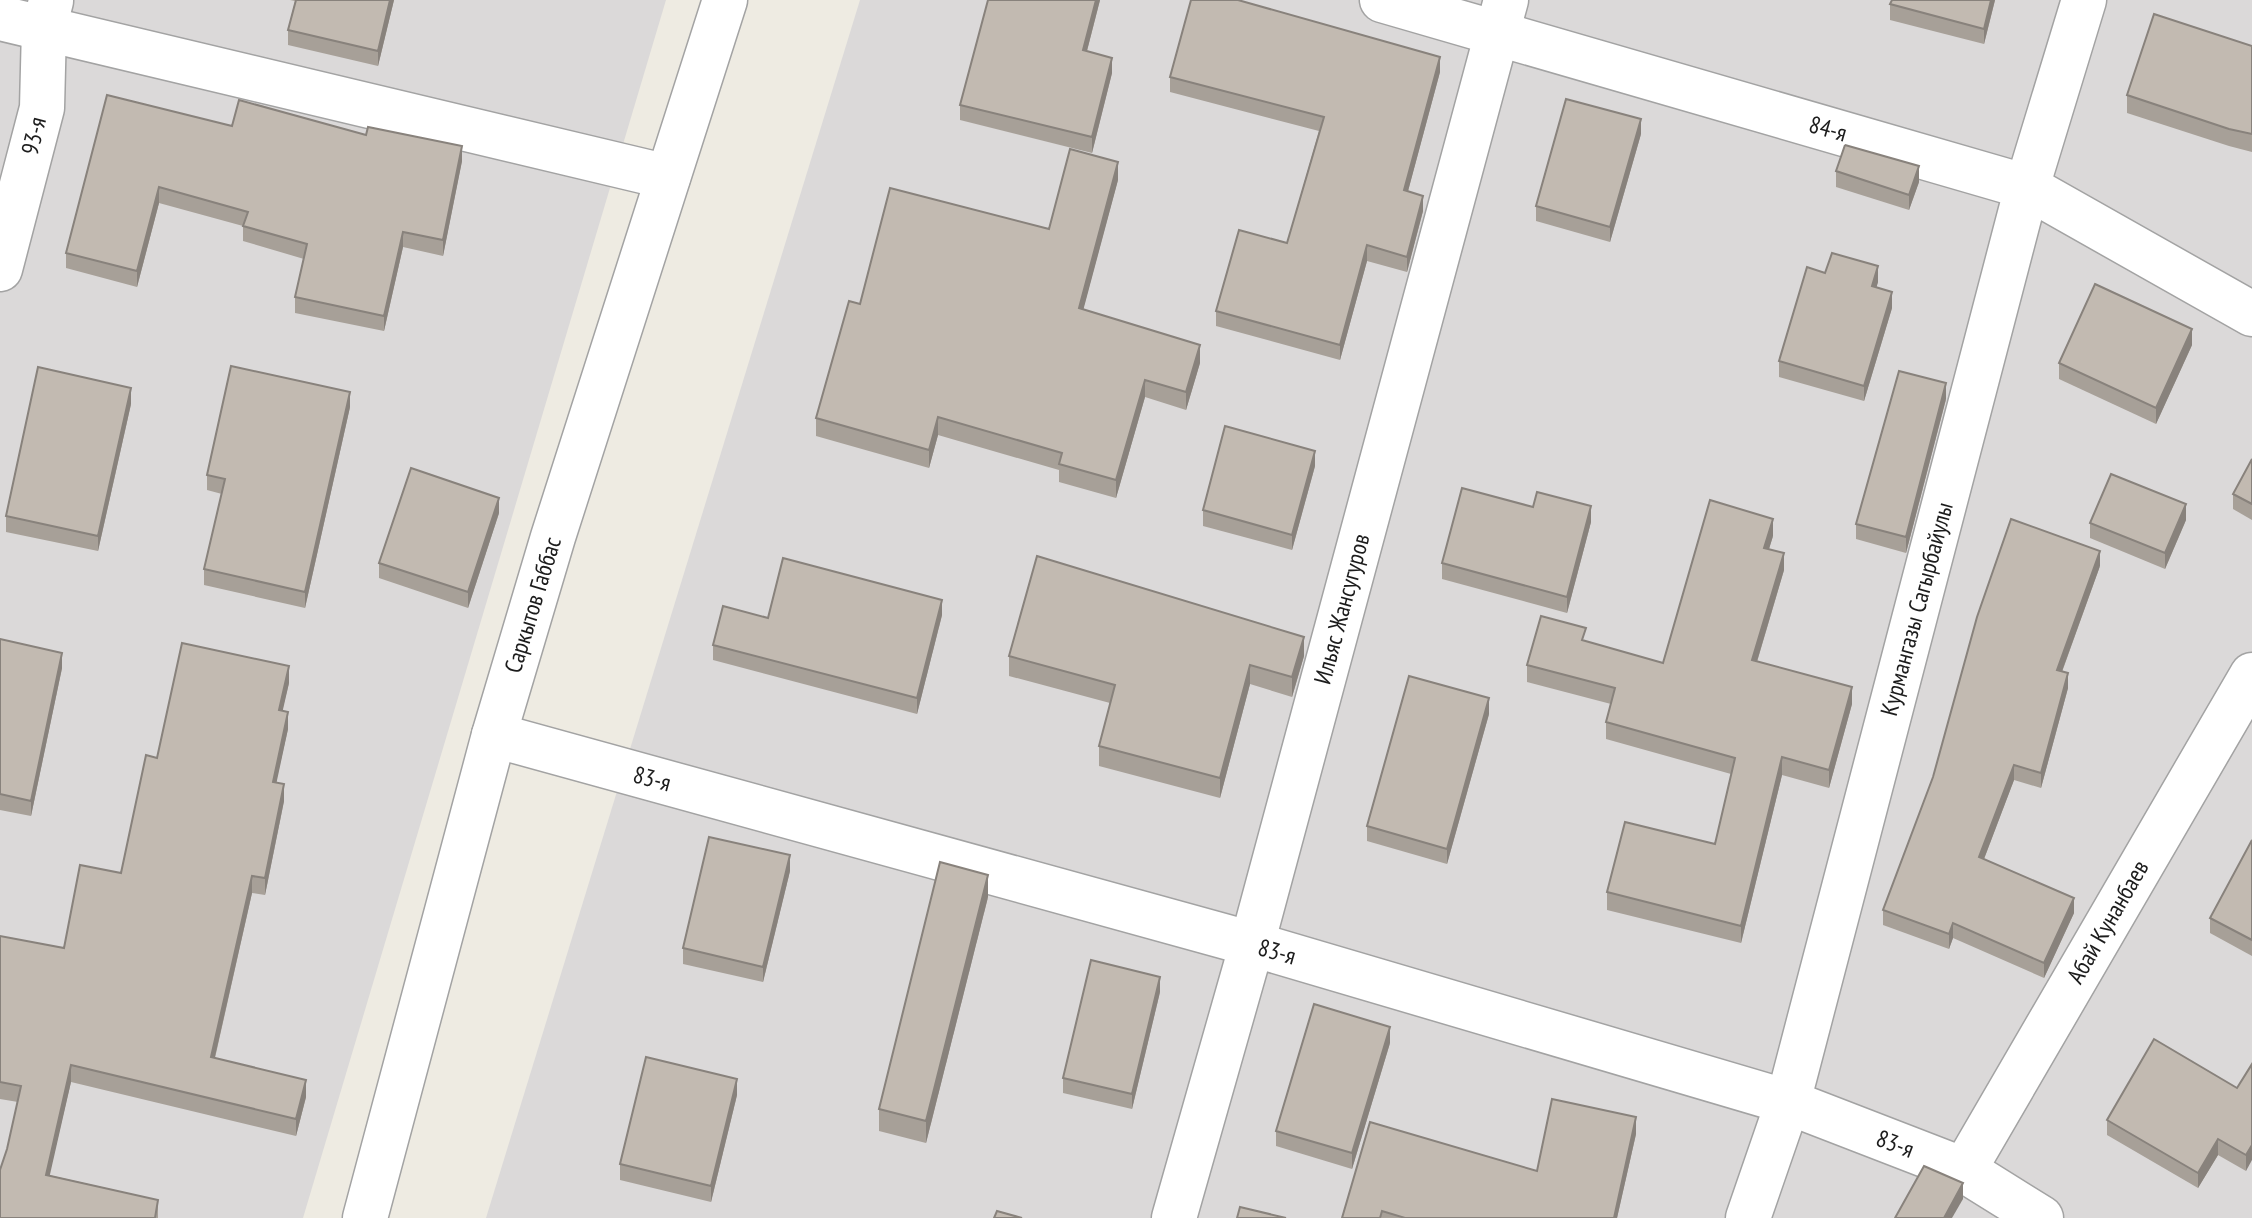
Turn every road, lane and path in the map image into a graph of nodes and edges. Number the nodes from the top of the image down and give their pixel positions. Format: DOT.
graph roads {
  1 [pos="725,0"];
  2 [pos="1382,0"];
  3 [pos="2084,0"];
  4 [pos="48,14"];
  5 [pos="1501,17"];
  6 [pos="0,18"];
  7 [pos="668,177"];
  8 [pos="2027,187"];
  9 [pos="0,269"];
  10 [pos="2252,314"];
  11 [pos="2252,675"];
  12 [pos="494,735"];
  13 [pos="1252,944"];
  14 [pos="1788,1102"];
  15 [pos="1964,1170"];
  16 [pos="365,1218"];
  17 [pos="1174,1218"];
  18 [pos="1748,1218"];
  19 [pos="2041,1218"];
  1 -- 7 [label="street, Саркытов Габбас"];
  2 -- 5 [label="street, 84-я"];
  3 -- 8 [label="street, Курмангазы Сагырбайулы"];
  4 -- 6 [label="street"];
  4 -- 7 [label="street"];
  4 -- 9 [label="street, 93-я"];
  5 -- 8 [label="street, 84-я"];
  5 -- 13 [label="street, Ильяс Жансугуров"];
  7 -- 12 [label="street, Саркытов Габбас"];
  8 -- 10 [label="street, 84-я"];
  8 -- 14 [label="street, Курмангазы Сагырбайулы"];
  11 -- 15 [label="street, Абай Кунанбаев"];
  12 -- 13 [label="street, 83-я"];
  12 -- 16 [label="street, Саркытов Габбас"];
  13 -- 14 [label="street, 83-я"];
  13 -- 17 [label="street, Ильяс Жансугуров"];
  14 -- 15 [label="street, 83-я"];
  14 -- 18 [label="street, Курмангазы Сагырбайулы"];
  15 -- 19 [label="street, 83-я"];
}
